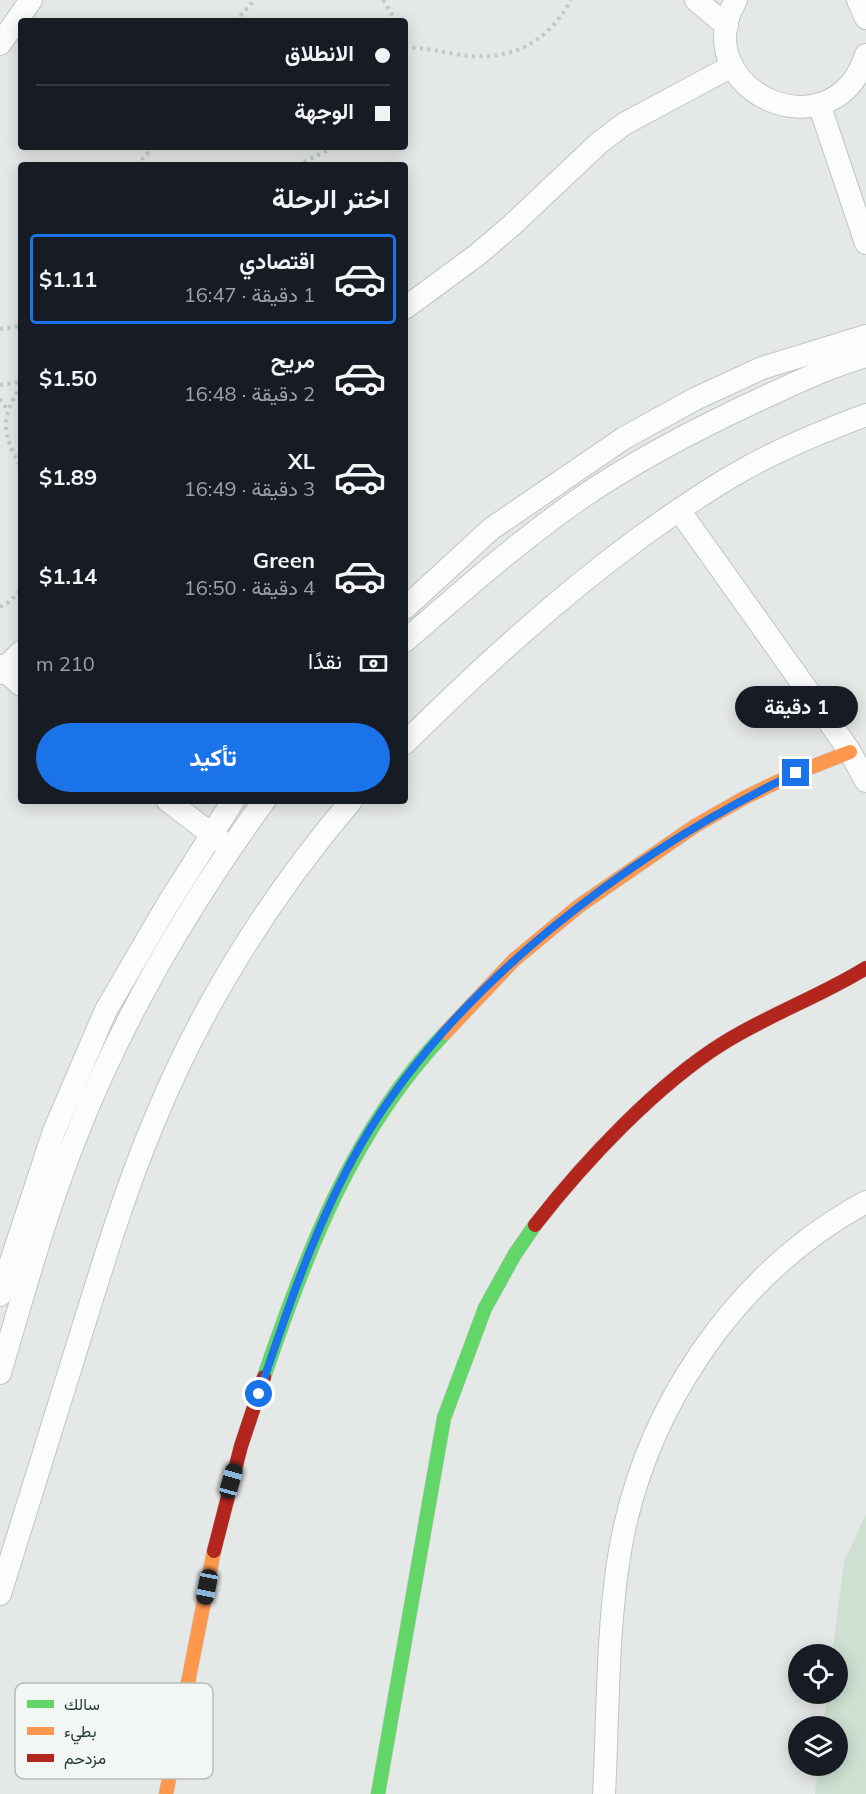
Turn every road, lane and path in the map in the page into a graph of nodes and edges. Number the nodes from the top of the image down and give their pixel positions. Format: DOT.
graph roads {
  1 [pos="31,0"];
  2 [pos="255,0"];
  3 [pos="383,0"];
  4 [pos="571,0"];
  5 [pos="696,0"];
  6 [pos="736,0"];
  7 [pos="249,2"];
  8 [pos="18,18"];
  9 [pos="18,18"];
  10 [pos="237,18"];
  11 [pos="394,18"];
  12 [pos="727,26"];
  13 [pos="0,44"];
  14 [pos="408,48"];
  15 [pos="732,66"];
  16 [pos="864,73"];
  17 [pos="819,104"];
  18 [pos="151,150"];
  19 [pos="329,150"];
  20 [pos="139,162"];
  21 [pos="303,162"];
  22 [pos="866,243"];
  23 [pos="408,306"];
  24 [pos="18,326"];
  25 [pos="0,329"];
  26 [pos="866,336"];
  27 [pos="866,356"];
  28 [pos="18,383"];
  29 [pos="0,385"];
  30 [pos="18,389"];
  31 [pos="0,399"];
  32 [pos="7,409"];
  33 [pos="866,415"];
  34 [pos="18,461"];
  35 [pos="679,510"];
  36 [pos="18,593"];
  37 [pos="408,605"];
  38 [pos="0,607"];
  39 [pos="408,638"];
  40 [pos="18,655"];
  41 [pos="1,669"];
  42 [pos="18,683"];
  43 [pos="408,740"];
  44 [pos="850,752"];
  45 [pos="865,776"];
  46 [pos="172,804"];
  47 [pos="231,804"];
  48 [pos="262,804"];
  49 [pos="348,804"];
  50 [pos="211,834"];
  51 [pos="231,847"];
  52 [pos="866,968"];
  53 [pos="866,1202"];
  54 [pos="0,1295"];
  55 [pos="0,1373"];
  56 [pos="0,1594"];
  57 [pos="188,1683"];
  58 [pos="169,1779"];
  59 [pos="166,1794"];
  60 [pos="378,1794"];
  61 [pos="604,1794"];
  1 -- 9 [label="street"];
  2 -- 7 [label="path"];
  3 -- 11 [label="path"];
  4 -- 14 [label="path"];
  5 -- 12 [label="street"];
  6 -- 12 [label="street"];
  7 -- 10 [label="path"];
  8 -- 13 [label="street"];
  12 -- 15 [label="street"];
  15 -- 17 [label="street"];
  15 -- 23 [label="street"];
  16 -- 17 [label="street"];
  17 -- 22 [label="street"];
  18 -- 20 [label="path"];
  19 -- 21 [label="path"];
  24 -- 25 [label="path"];
  26 -- 37 [label="street"];
  27 -- 39 [label="street"];
  28 -- 29 [label="path"];
  30 -- 32 [label="path"];
  31 -- 32 [label="path"];
  32 -- 34 [label="path"];
  33 -- 35 [label="street"];
  35 -- 43 [label="street"];
  35 -- 44 [label="street"];
  36 -- 38 [label="path"];
  40 -- 41 [label="street"];
  41 -- 42 [label="street"];
  44 -- 45 [label="street"];
  44 -- 57 [label="street"];
  46 -- 50 [label="street"];
  47 -- 50 [label="street"];
  48 -- 51 [label="street"];
  49 -- 56 [label="street"];
  50 -- 51 [label="street"];
  50 -- 54 [label="street"];
  51 -- 55 [label="street"];
  52 -- 60 [label="street"];
  53 -- 61 [label="street"];
  58 -- 59 [label="street"];
}
